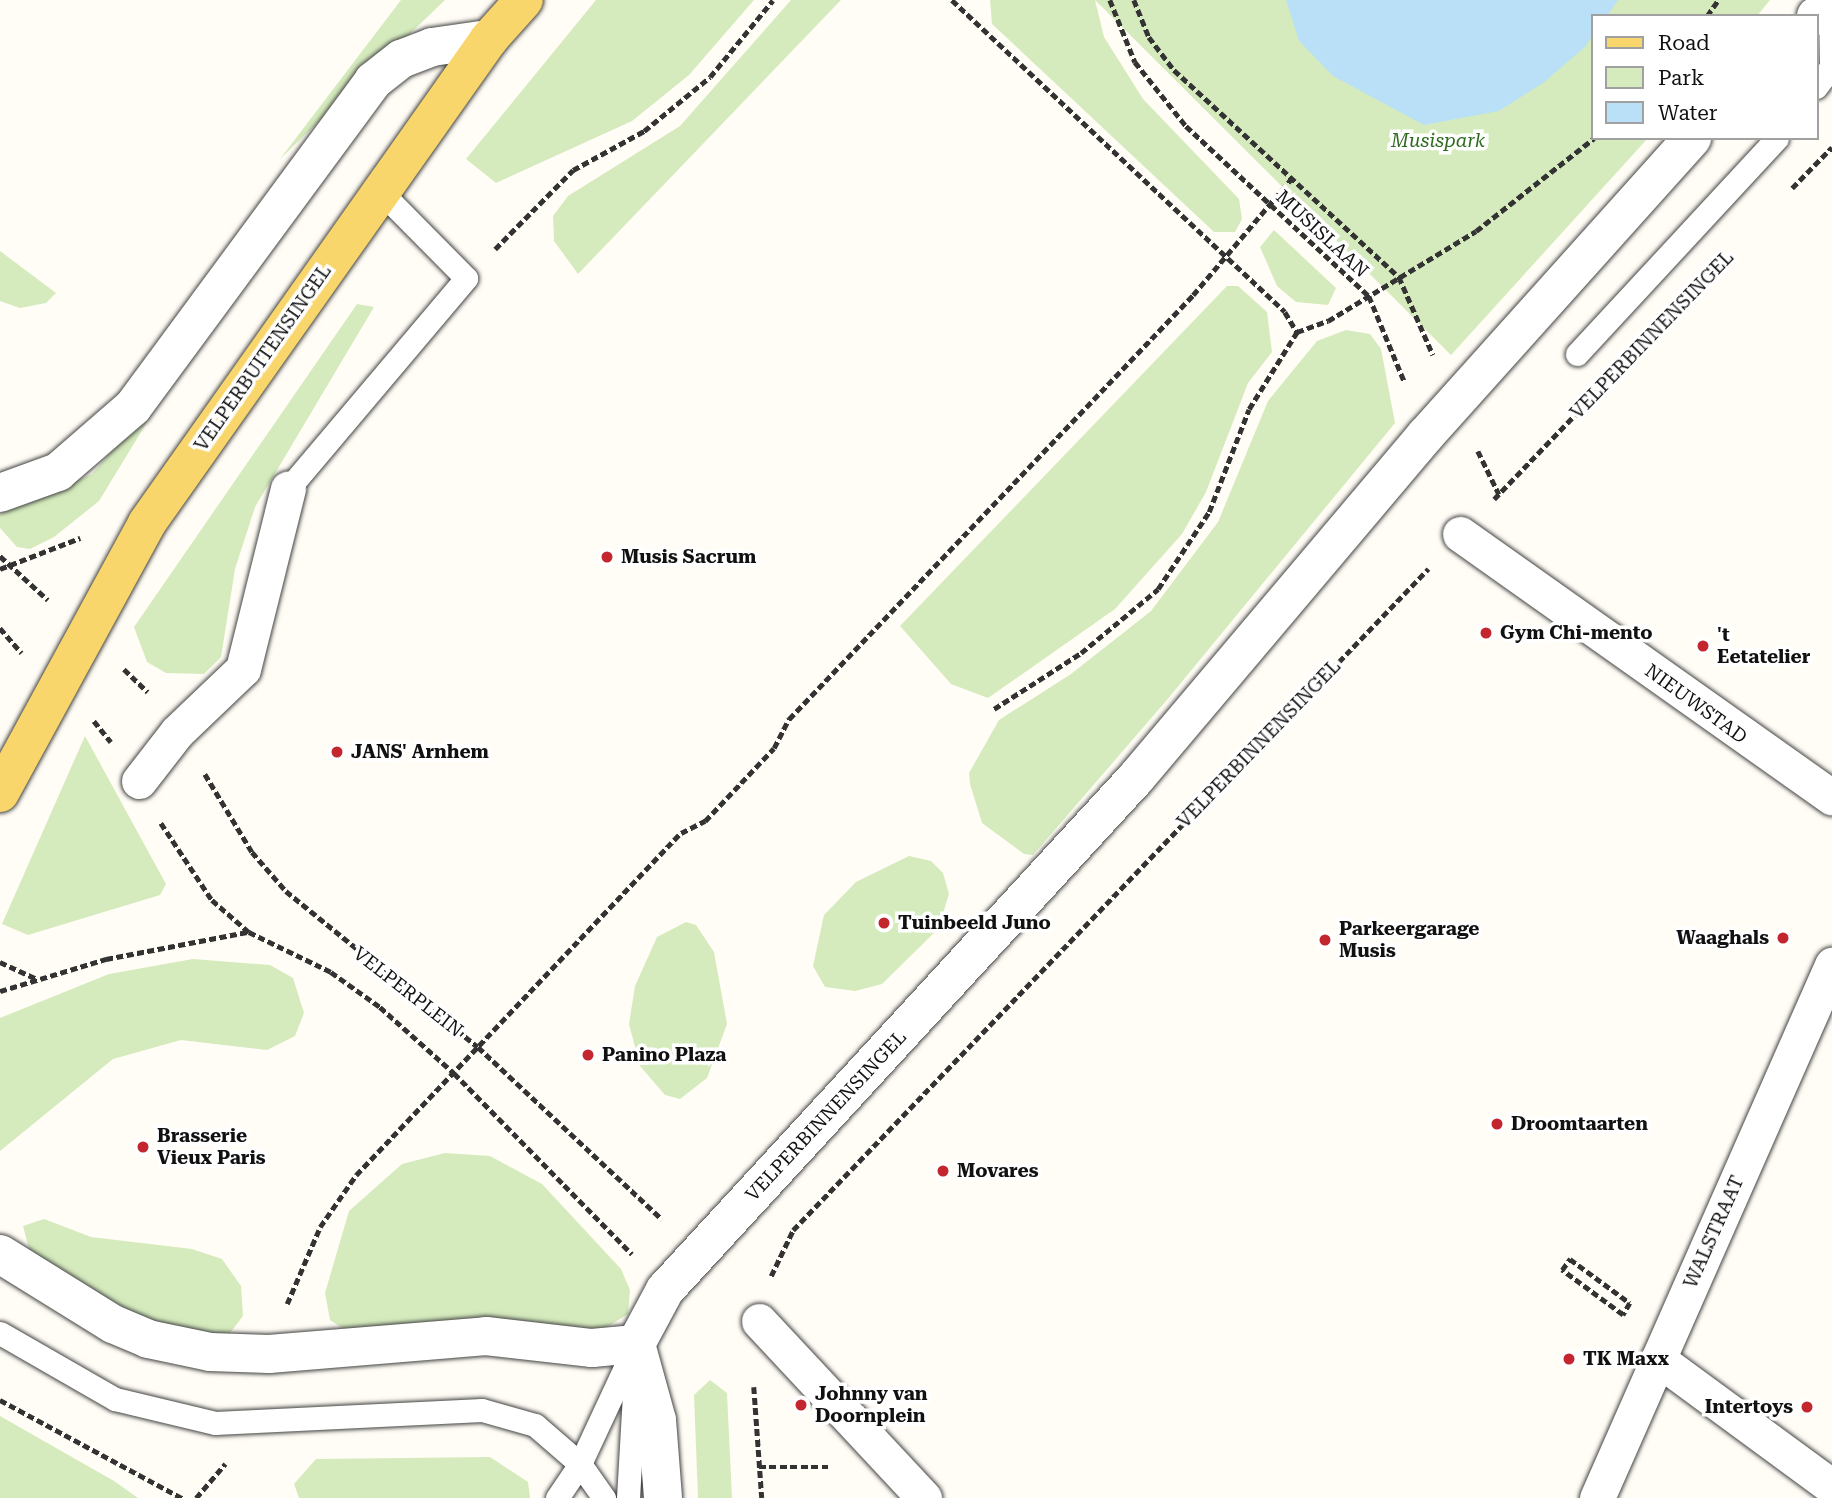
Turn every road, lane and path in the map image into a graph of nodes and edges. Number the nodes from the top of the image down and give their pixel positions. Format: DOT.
graph roads {
  1 [pos="524,0"];
  2 [pos="773,0"];
  3 [pos="952,0"];
  4 [pos="1110,0"];
  5 [pos="1134,0"];
  6 [pos="1827,12"];
  7 [pos="489,40"];
  8 [pos="1818,84"];
  9 [pos="1592,140"];
  10 [pos="1690,140"];
  11 [pos="1775,140"];
  12 [pos="1832,147"];
  13 [pos="1292,178"];
  14 [pos="382,193"];
  15 [pos="1784,197"];
  16 [pos="1269,205"];
  17 [pos="1226,259"];
  18 [pos="1399,277"];
  19 [pos="467,278"];
  20 [pos="1368,296"];
  21 [pos="1297,332"];
  22 [pos="1577,354"];
  23 [pos="1604,385"];
  24 [pos="1425,436"];
  25 [pos="288,489"];
  26 [pos="0,493"];
  27 [pos="1460,534"];
  28 [pos="0,556"];
  29 [pos="88,635"];
  30 [pos="994,709"];
  31 [pos="177,732"];
  32 [pos="139,781"];
  33 [pos="0,793"];
  34 [pos="1832,797"];
  35 [pos="249,932"];
  36 [pos="0,961"];
  37 [pos="1832,965"];
  38 [pos="38,980"];
  39 [pos="0,991"];
  40 [pos="478,1047"];
  41 [pos="454,1073"];
  42 [pos="701,1252"];
  43 [pos="0,1254"];
  44 [pos="666,1290"];
  45 [pos="1630,1303"];
  46 [pos="1623,1315"];
  47 [pos="759,1321"];
  48 [pos="0,1333"];
  49 [pos="636,1344"];
  50 [pos="269,1354"];
  51 [pos="1658,1359"];
  52 [pos="0,1400"];
  53 [pos="580,1464"];
  54 [pos="1832,1487"];
  55 [pos="182,1498"];
  56 [pos="557,1498"];
  57 [pos="578,1498"];
  58 [pos="604,1498"];
  59 [pos="628,1498"];
  60 [pos="663,1498"];
  61 [pos="762,1498"];
  62 [pos="924,1498"];
  63 [pos="1597,1498"];
  1 -- 7 [label="main road, VELPERBUITENSINGEL"];
  2 -- 19 [label="path"];
  3 -- 17 [label="path"];
  4 -- 16 [label="path, MUSISLAAN"];
  5 -- 13 [label="path, MUSISLAAN"];
  6 -- 8 [label="lane"];
  7 -- 14 [label="main road, VELPERBUITENSINGEL"];
  7 -- 26 [label="street"];
  9 -- 18 [label="path"];
  10 -- 24 [label="street, VELPERBINNENSINGEL"];
  11 -- 22 [label="lane"];
  12 -- 15 [label="path"];
  13 -- 16 [label="path"];
  13 -- 18 [label="path, MUSISLAAN"];
  14 -- 19 [label="lane"];
  14 -- 29 [label="main road, VELPERBUITENSINGEL"];
  16 -- 17 [label="path"];
  16 -- 20 [label="path, MUSISLAAN"];
  17 -- 21 [label="path"];
  17 -- 40 [label="path"];
  18 -- 20 [label="path"];
  19 -- 25 [label="lane"];
  20 -- 21 [label="path"];
  20 -- 24 [label="path, MUSISLAAN"];
  21 -- 30 [label="path"];
  23 -- 27 [label="path, VELPERBINNENSINGEL"];
  24 -- 42 [label="street, VELPERBINNENSINGEL"];
  25 -- 31 [label="street"];
  27 -- 34 [label="street, NIEUWSTAD"];
  27 -- 47 [label="path, VELPERBINNENSINGEL"];
  28 -- 29 [label="path, VELPERPLEIN"];
  29 -- 31 [label="path, VELPERPLEIN"];
  29 -- 33 [label="main road, VELPERBUITENSINGEL"];
  31 -- 32 [label="street"];
  31 -- 40 [label="path, VELPERPLEIN"];
  32 -- 35 [label="path, VELPERPLEIN"];
  35 -- 38 [label="path"];
  35 -- 41 [label="path, VELPERPLEIN"];
  36 -- 38 [label="path"];
  37 -- 51 [label="street, WALSTRAAT"];
  38 -- 39 [label="path"];
  40 -- 41 [label="path"];
  40 -- 42 [label="path, VELPERPLEIN"];
  41 -- 44 [label="path, VELPERPLEIN"];
  41 -- 50 [label="path"];
  42 -- 44 [label="street, VELPERBINNENSINGEL"];
  43 -- 50 [label="street"];
  44 -- 49 [label="street, VELPERBINNENSINGEL"];
  45 -- 46 [label="path"];
  47 -- 61 [label="path, VELPERBINNENSINGEL"];
  47 -- 62 [label="street"];
  48 -- 53 [label="lane"];
  49 -- 50 [label="street"];
  49 -- 53 [label="lane"];
  49 -- 59 [label="lane"];
  49 -- 60 [label="street"];
  51 -- 54 [label="street"];
  51 -- 63 [label="street, WALSTRAAT"];
  52 -- 55 [label="path"];
  53 -- 56 [label="lane"];
  53 -- 57 [label="lane"];
  53 -- 58 [label="lane"];
}
